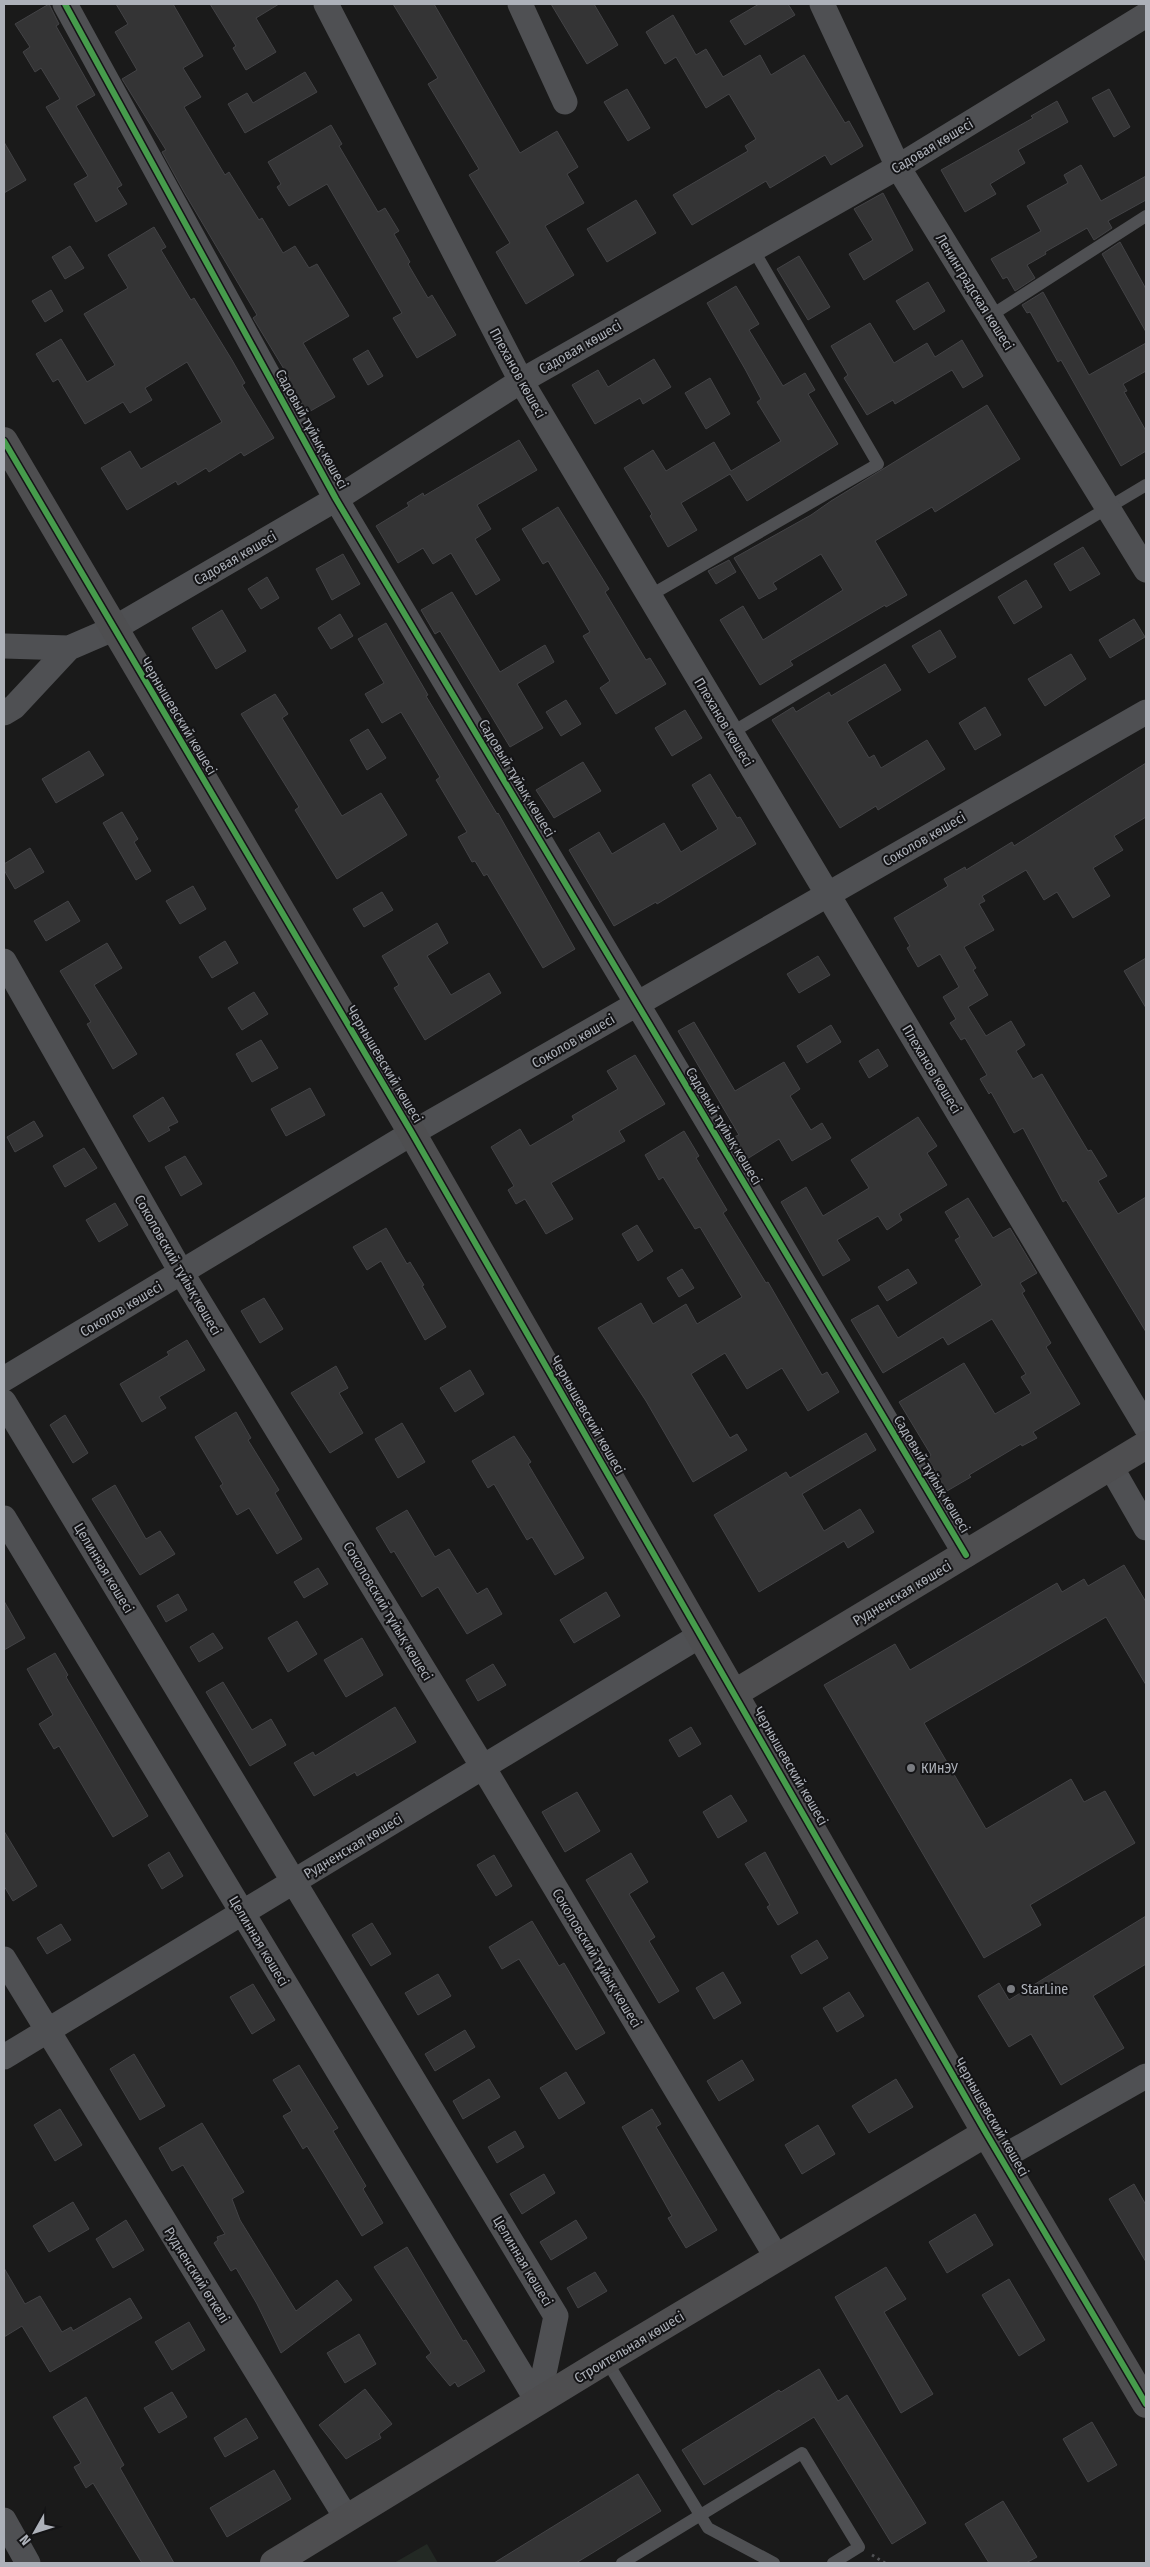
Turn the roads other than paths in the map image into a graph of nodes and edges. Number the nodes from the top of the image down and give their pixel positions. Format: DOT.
graph roads {
  1 [pos="65,4"];
  2 [pos="326,4"];
  3 [pos="520,4"];
  4 [pos="822,4"];
  5 [pos="1146,15"];
  6 [pos="565,102"];
  7 [pos="898,167"];
  8 [pos="1146,216"];
  9 [pos="753,249"];
  10 [pos="990,316"];
  11 [pos="520,381"];
  12 [pos="4,441"];
  13 [pos="1146,485"];
  14 [pos="336,499"];
  15 [pos="1108,508"];
  16 [pos="1146,570"];
  17 [pos="649,596"];
  18 [pos="113,629"];
  19 [pos="4,646"];
  20 [pos="69,648"];
  21 [pos="1146,712"];
  22 [pos="4,713"];
  23 [pos="731,733"];
  24 [pos="828,894"];
  25 [pos="4,961"];
  26 [pos="637,1004"];
  27 [pos="412,1133"];
  28 [pos="181,1272"];
  29 [pos="4,1379"];
  30 [pos="4,1402"];
  31 [pos="1146,1427"];
  32 [pos="1146,1445"];
  33 [pos="1111,1467"];
  34 [pos="4,1518"];
  35 [pos="1146,1528"];
  36 [pos="966,1555"];
  37 [pos="701,1635"];
  38 [pos="735,1693"];
  39 [pos="483,1767"];
  40 [pos="294,1882"];
  41 [pos="242,1913"];
  42 [pos="4,1959"];
  43 [pos="47,2031"];
  44 [pos="4,2057"];
  45 [pos="1146,2076"];
  46 [pos="986,2133"];
  47 [pos="1001,2158"];
  48 [pos="777,2258"];
  49 [pos="606,2360"];
  50 [pos="538,2402"];
  51 [pos="1146,2404"];
  52 [pos="701,2515"];
  53 [pos="347,2519"];
  54 [pos="4,2520"];
  55 [pos="28,2563"];
  56 [pos="274,2563"];
  57 [pos="622,2563"];
  58 [pos="774,2563"];
  59 [pos="832,2563"];
  1 -- 14 [label="street, Садовый тұйық көшесі"];
  2 -- 11 [label="street, Плеханов көшесі"];
  3 -- 6 [label="street"];
  4 -- 7 [label="street, Ленинградская көшесі"];
  5 -- 7 [label="street, Садовая көшесі"];
  7 -- 9 [label="street, Садовая көшесі"];
  7 -- 10 [label="street, Ленинградская көшесі"];
  8 -- 10 [label="lane"];
  9 -- 11 [label="street, Садовая көшесі"];
  9 -- 17 [label="lane"];
  10 -- 15 [label="street, Ленинградская көшесі"];
  11 -- 14 [label="street, Садовая көшесі"];
  11 -- 17 [label="street, Плеханов көшесі"];
  12 -- 18 [label="street, Чернышевский көшесі"];
  13 -- 15 [label="lane"];
  14 -- 18 [label="street, Садовая көшесі"];
  14 -- 26 [label="street, Садовый тұйық көшесі"];
  15 -- 16 [label="street, Ленинградская көшесі"];
  15 -- 23 [label="lane"];
  17 -- 23 [label="street, Плеханов көшесі"];
  18 -- 20 [label="street, Садовая көшесі"];
  18 -- 27 [label="street, Чернышевский көшесі"];
  19 -- 20 [label="street"];
  20 -- 22 [label="street, Садовая көшесі"];
  21 -- 24 [label="street, Соколов көшесі"];
  23 -- 24 [label="street, Плеханов көшесі"];
  24 -- 26 [label="street, Соколов көшесі"];
  24 -- 31 [label="street, Плеханов көшесі"];
  25 -- 28 [label="street, Соколовский тұйық көшесі"];
  26 -- 27 [label="street, Соколов көшесі"];
  26 -- 36 [label="street, Садовый тұйық көшесі"];
  27 -- 28 [label="street, Соколов көшесі"];
  27 -- 37 [label="street, Чернышевский көшесі"];
  28 -- 29 [label="street, Соколов көшесі"];
  28 -- 39 [label="street, Соколовский тұйық көшесі"];
  30 -- 40 [label="street, Целинная көшесі"];
  32 -- 33 [label="street, Рудненская көшесі"];
  33 -- 35 [label="street"];
  33 -- 36 [label="street, Рудненская көшесі"];
  34 -- 41 [label="street, Целинная көшесі"];
  36 -- 38 [label="street, Рудненская көшесі"];
  37 -- 38 [label="street, Чернышевский көшесі"];
  37 -- 39 [label="street, Рудненская көшесі"];
  38 -- 46 [label="street, Чернышевский көшесі"];
  39 -- 40 [label="street, Рудненская көшесі"];
  39 -- 48 [label="street, Соколовский тұйық көшесі"];
  40 -- 41 [label="street, Рудненская көшесі"];
  40 -- 50 [label="street, Целинная көшесі"];
  41 -- 43 [label="street, Рудненская көшесі"];
  41 -- 50 [label="street, Целинная көшесі"];
  42 -- 43 [label="street"];
  43 -- 44 [label="street, Рудненская көшесі"];
  43 -- 53 [label="street, Рудненский өткелі"];
  45 -- 47 [label="street"];
  46 -- 47 [label="street, Чернышевский көшесі"];
  46 -- 48 [label="street, Строительная көшесі"];
  47 -- 51 [label="street, Чернышевский көшесі"];
  48 -- 49 [label="street, Строительная көшесі"];
  49 -- 50 [label="street, Строительная көшесі"];
  49 -- 52 [label="lane"];
  50 -- 53 [label="street, Строительная көшесі"];
  52 -- 57 [label="lane"];
  52 -- 58 [label="lane"];
  52 -- 59 [label="lane"];
  53 -- 56 [label="street, Строительная көшесі"];
  54 -- 55 [label="street"];
}
